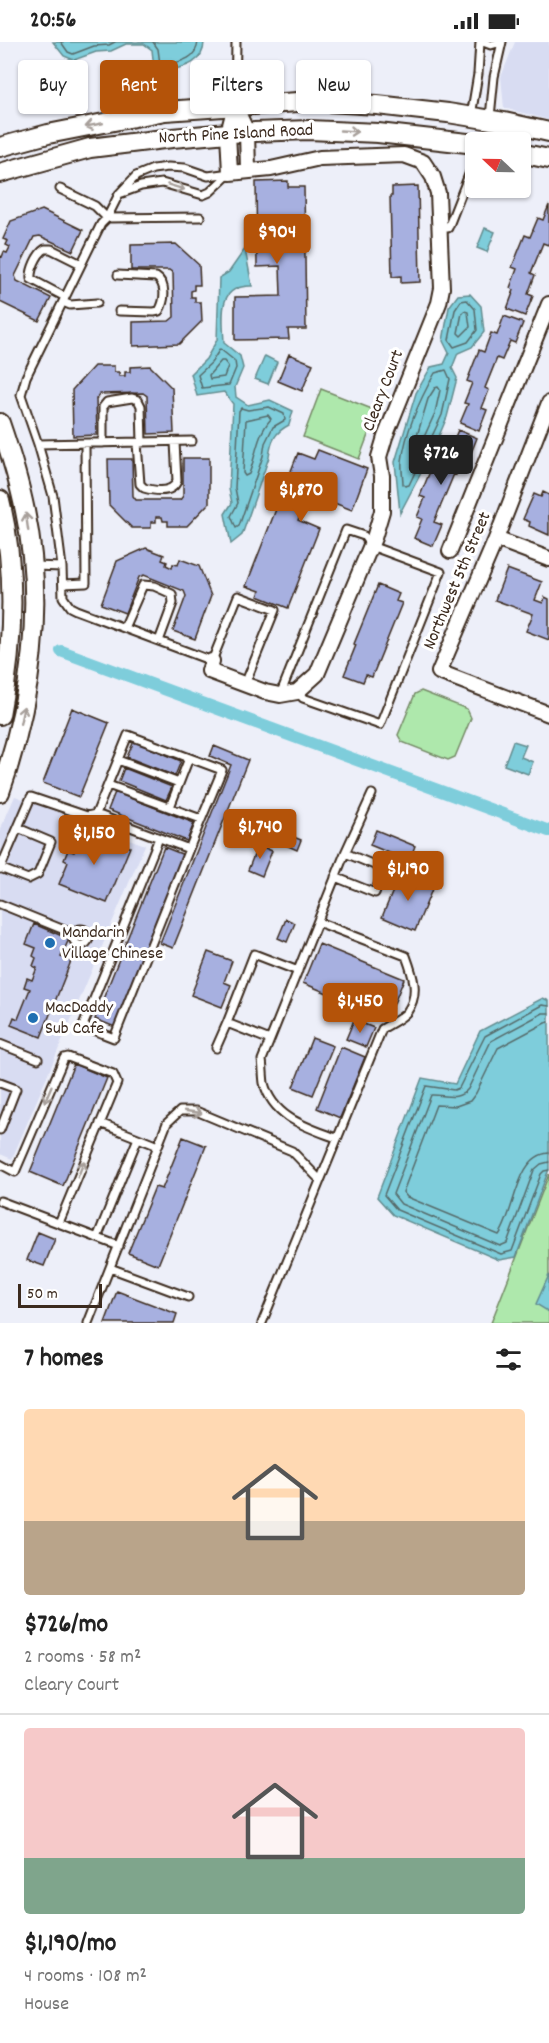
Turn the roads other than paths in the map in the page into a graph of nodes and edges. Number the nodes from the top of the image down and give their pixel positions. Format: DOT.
graph roads {
  1 [pos="236,42"];
  2 [pos="482,42"];
  3 [pos="502,42"];
  4 [pos="236,60"];
  5 [pos="284,103"];
  6 [pos="190,109"];
  7 [pos="233,114"];
  8 [pos="239,114"];
  9 [pos="471,116"];
  10 [pos="490,120"];
  11 [pos="248,132"];
  12 [pos="549,132"];
  13 [pos="228,134"];
  14 [pos="465,143"];
  15 [pos="0,147"];
  16 [pos="531,155"];
  17 [pos="549,159"];
  18 [pos="248,170"];
  19 [pos="0,173"];
  20 [pos="230,173"];
  21 [pos="465,184"];
  22 [pos="60,189"];
  23 [pos="119,194"];
  24 [pos="200,217"];
  25 [pos="107,218"];
  26 [pos="439,228"];
  27 [pos="81,264"];
  28 [pos="118,275"];
  29 [pos="64,300"];
  30 [pos="97,303"];
  31 [pos="549,304"];
  32 [pos="119,311"];
  33 [pos="549,403"];
  34 [pos="0,423"];
  35 [pos="192,441"];
  36 [pos="175,442"];
  37 [pos="103,443"];
  38 [pos="140,443"];
  39 [pos="38,444"];
  40 [pos="86,444"];
  41 [pos="0,500"];
  42 [pos="496,539"];
  43 [pos="371,546"];
  44 [pos="450,551"];
  45 [pos="549,559"];
  46 [pos="32,566"];
  47 [pos="62,567"];
  48 [pos="63,584"];
  49 [pos="124,628"];
  50 [pos="159,641"];
  51 [pos="212,661"];
  52 [pos="245,684"];
  53 [pos="297,692"];
  54 [pos="280,695"];
  55 [pos="549,714"];
  56 [pos="0,715"];
  57 [pos="189,758"];
  58 [pos="118,760"];
  59 [pos="178,783"];
  60 [pos="108,785"];
  61 [pos="0,792"];
  62 [pos="372,794"];
  63 [pos="170,807"];
  64 [pos="96,814"];
  65 [pos="201,819"];
  66 [pos="18,828"];
  67 [pos="159,838"];
  68 [pos="189,849"];
  69 [pos="345,853"];
  70 [pos="0,868"];
  71 [pos="335,877"];
  72 [pos="0,904"];
  73 [pos="318,922"];
  74 [pos="74,934"];
  75 [pos="298,971"];
  76 [pos="227,1023"];
  77 [pos="270,1040"];
  78 [pos="0,1044"];
  79 [pos="216,1048"];
  80 [pos="38,1059"];
  81 [pos="0,1083"];
  82 [pos="100,1123"];
  83 [pos="0,1130"];
  84 [pos="138,1138"];
  85 [pos="336,1138"];
  86 [pos="158,1146"];
  87 [pos="0,1165"];
  88 [pos="320,1179"];
  89 [pos="0,1201"];
  90 [pos="59,1223"];
  91 [pos="97,1238"];
  92 [pos="119,1246"];
  93 [pos="110,1268"];
  94 [pos="188,1297"];
  95 [pos="88,1323"];
  96 [pos="262,1323"];
  1 -- 4 [label="lane"];
  2 -- 3 [label="lane"];
  2 -- 9 [label="lane"];
  3 -- 10 [label="lane"];
  5 -- 9 [label="main road, North Pine Island Road"];
  6 -- 15 [label="main road, North Pine Island Road, one-way"];
  7 -- 13 [label="street"];
  8 -- 11 [label="street"];
  9 -- 10 [label="main road, North Pine Island Road"];
  10 -- 12 [label="main road, North Pine Island Road"];
  11 -- 13 [label="main road, North Pine Island Road"];
  11 -- 14 [label="main road, North Pine Island Road, one-way"];
  11 -- 18 [label="street"];
  13 -- 19 [label="main road, North Pine Island Road"];
  13 -- 20 [label="street"];
  16 -- 17 [label="main road"];
  18 -- 20 [label="street, Cleary Court"];
  18 -- 26 [label="street, Cleary Court"];
  20 -- 23 [label="lane"];
  23 -- 20 [label="lane, one-way"];
  21 -- 26 [label="lane"];
  22 -- 25 [label="lane"];
  23 -- 25 [label="lane"];
  24 -- 25 [label="lane"];
  25 -- 27 [label="lane"];
  26 -- 43 [label="street, Cleary Court"];
  27 -- 29 [label="lane"];
  27 -- 29 [label="lane"];
  28 -- 32 [label="lane"];
  29 -- 30 [label="lane"];
  29 -- 39 [label="lane"];
  31 -- 44 [label="street"];
  33 -- 42 [label="street, Northwest 5th Street"];
  46 -- 34 [label="main road, one-way"];
  35 -- 36 [label="lane"];
  36 -- 38 [label="lane"];
  36 -- 38 [label="lane"];
  37 -- 38 [label="lane"];
  37 -- 38 [label="lane"];
  37 -- 40 [label="lane"];
  39 -- 40 [label="lane"];
  39 -- 47 [label="lane"];
  40 -- 48 [label="lane"];
  41 -- 56 [label="main road"];
  42 -- 45 [label="street"];
  42 -- 55 [label="street, Northwest 5th Street"];
  43 -- 53 [label="street, Cleary Court"];
  43 -- 53 [label="lane"];
  43 -- 54 [label="lane"];
  46 -- 47 [label="lane"];
  61 -- 46 [label="main road, one-way"];
  47 -- 48 [label="lane"];
  48 -- 49 [label="lane"];
  49 -- 50 [label="lane"];
  49 -- 50 [label="lane"];
  50 -- 51 [label="lane"];
  51 -- 52 [label="street"];
  51 -- 52 [label="lane"];
  52 -- 54 [label="street"];
  53 -- 54 [label="street"];
  57 -- 58 [label="lane"];
  57 -- 59 [label="lane"];
  57 -- 65 [label="lane"];
  58 -- 59 [label="lane"];
  58 -- 60 [label="lane"];
  59 -- 63 [label="lane"];
  60 -- 63 [label="lane"];
  60 -- 64 [label="lane"];
  62 -- 69 [label="lane"];
  63 -- 65 [label="lane"];
  64 -- 66 [label="lane"];
  64 -- 67 [label="lane"];
  65 -- 68 [label="lane"];
  66 -- 70 [label="lane"];
  66 -- 70 [label="lane"];
  67 -- 68 [label="lane"];
  67 -- 68 [label="lane"];
  69 -- 71 [label="lane"];
  69 -- 71 [label="lane"];
  71 -- 73 [label="lane"];
  72 -- 74 [label="lane"];
  73 -- 75 [label="lane"];
  73 -- 85 [label="lane"];
  75 -- 76 [label="lane"];
  75 -- 77 [label="lane"];
  76 -- 77 [label="lane"];
  76 -- 79 [label="lane"];
  77 -- 85 [label="lane"];
  78 -- 80 [label="lane"];
  81 -- 83 [label="lane"];
  82 -- 84 [label="lane"];
  82 -- 87 [label="lane, one-way"];
  90 -- 82 [label="lane, one-way"];
  84 -- 86 [label="lane"];
  84 -- 91 [label="lane"];
  85 -- 88 [label="lane"];
  86 -- 88 [label="lane, one-way"];
  86 -- 92 [label="lane"];
  88 -- 96 [label="lane"];
  89 -- 90 [label="lane"];
  90 -- 91 [label="lane"];
  91 -- 92 [label="lane"];
  92 -- 93 [label="lane"];
  93 -- 94 [label="lane"];
  93 -- 95 [label="lane"];
}
